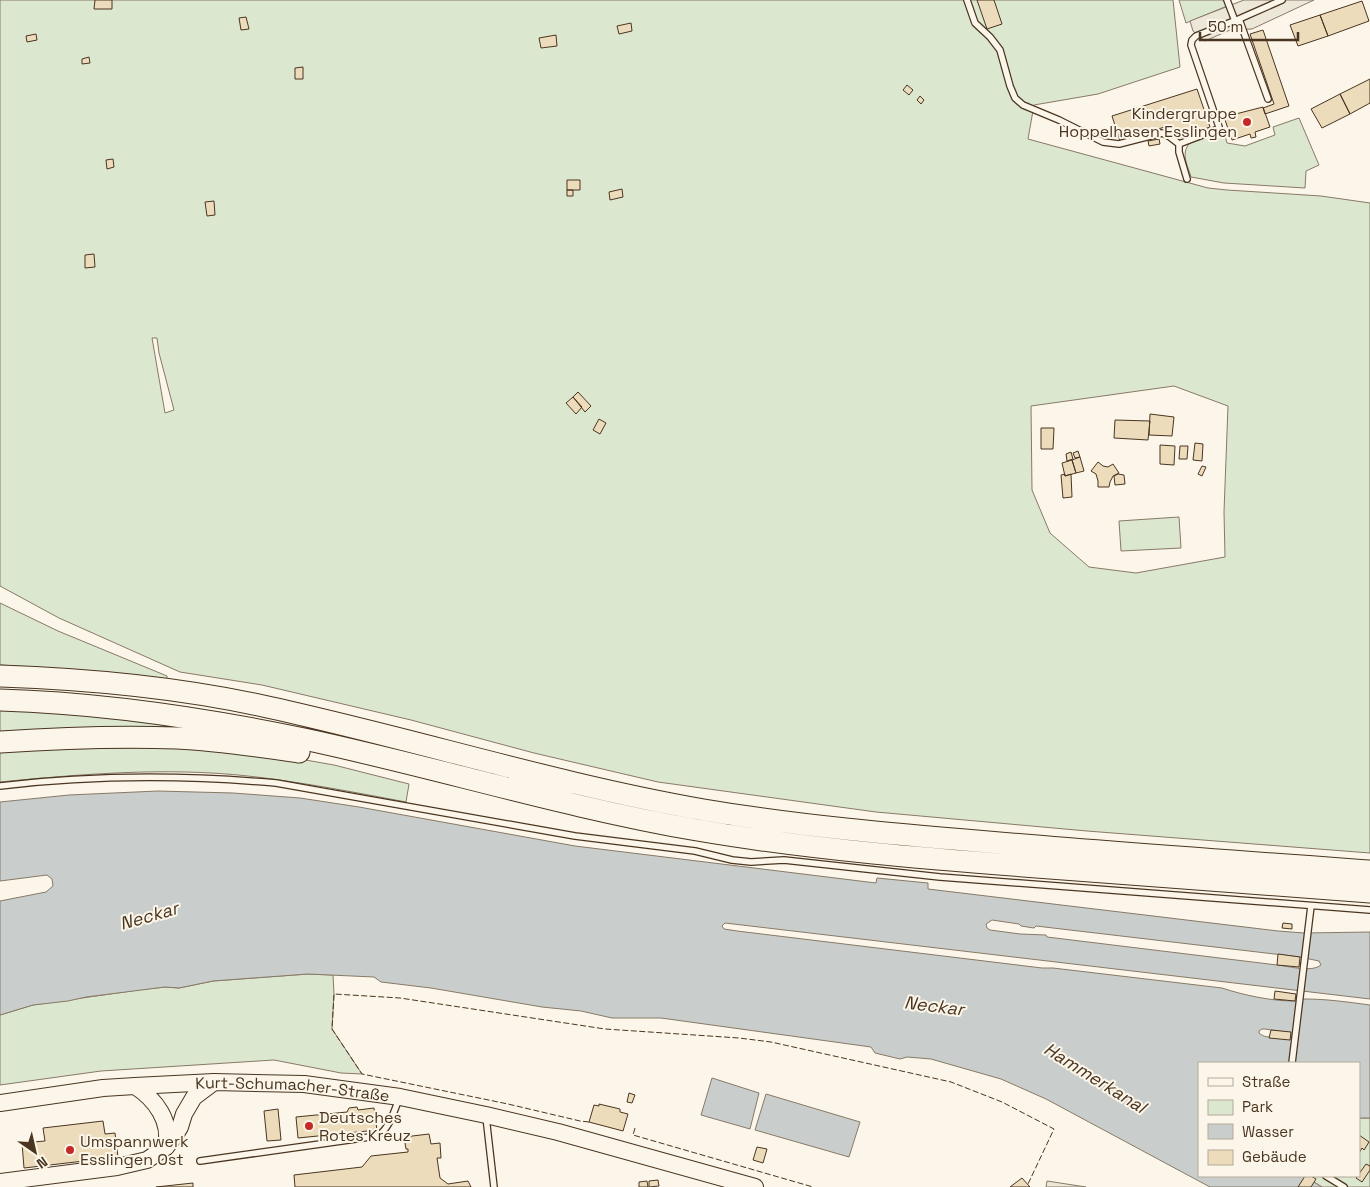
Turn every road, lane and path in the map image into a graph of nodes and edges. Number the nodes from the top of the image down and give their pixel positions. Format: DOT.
graph roads {
  1 [pos="967,0"];
  2 [pos="1227,0"];
  3 [pos="1282,0"];
  4 [pos="1237,20"];
  5 [pos="1268,99"];
  6 [pos="1179,144"];
  7 [pos="1187,179"];
  8 [pos="0,676"];
  9 [pos="0,700"];
  10 [pos="0,742"];
  11 [pos="416,767"];
  12 [pos="0,786"];
  13 [pos="1370,871"];
  14 [pos="1370,892"];
  15 [pos="1311,906"];
  16 [pos="1370,910"];
  17 [pos="1292,1062"];
  18 [pos="214,1082"];
  19 [pos="135,1086"];
  20 [pos="400,1097"];
  21 [pos="0,1103"];
  22 [pos="486,1115"];
  23 [pos="166,1147"];
  24 [pos="200,1161"];
  25 [pos="1328,1177"];
  26 [pos="0,1182"];
  27 [pos="494,1187"];
  28 [pos="755,1187"];
  29 [pos="1344,1187"];
  1 -- 6 [label="lane"];
  2 -- 4 [label="lane"];
  3 -- 4 [label="lane"];
  4 -- 5 [label="lane"];
  4 -- 6 [label="lane"];
  6 -- 7 [label="lane"];
  8 -- 13 [label="highway"];
  9 -- 11 [label="highway"];
  10 -- 11 [label="highway"];
  11 -- 14 [label="highway"];
  12 -- 15 [label="lane"];
  15 -- 16 [label="lane"];
  15 -- 17 [label="lane"];
  18 -- 19 [label="street, Kurt-Schumacher-Straße"];
  18 -- 20 [label="street, Kurt-Schumacher-Straße"];
  18 -- 23 [label="street"];
  19 -- 21 [label="street, Kurt-Schumacher-Straße"];
  19 -- 23 [label="street"];
  20 -- 22 [label="street, Kurt-Schumacher-Straße"];
  20 -- 24 [label="lane"];
  22 -- 27 [label="lane"];
  22 -- 28 [label="street, Kurt-Schumacher-Straße"];
  23 -- 26 [label="street"];
  25 -- 29 [label="lane"];
}
